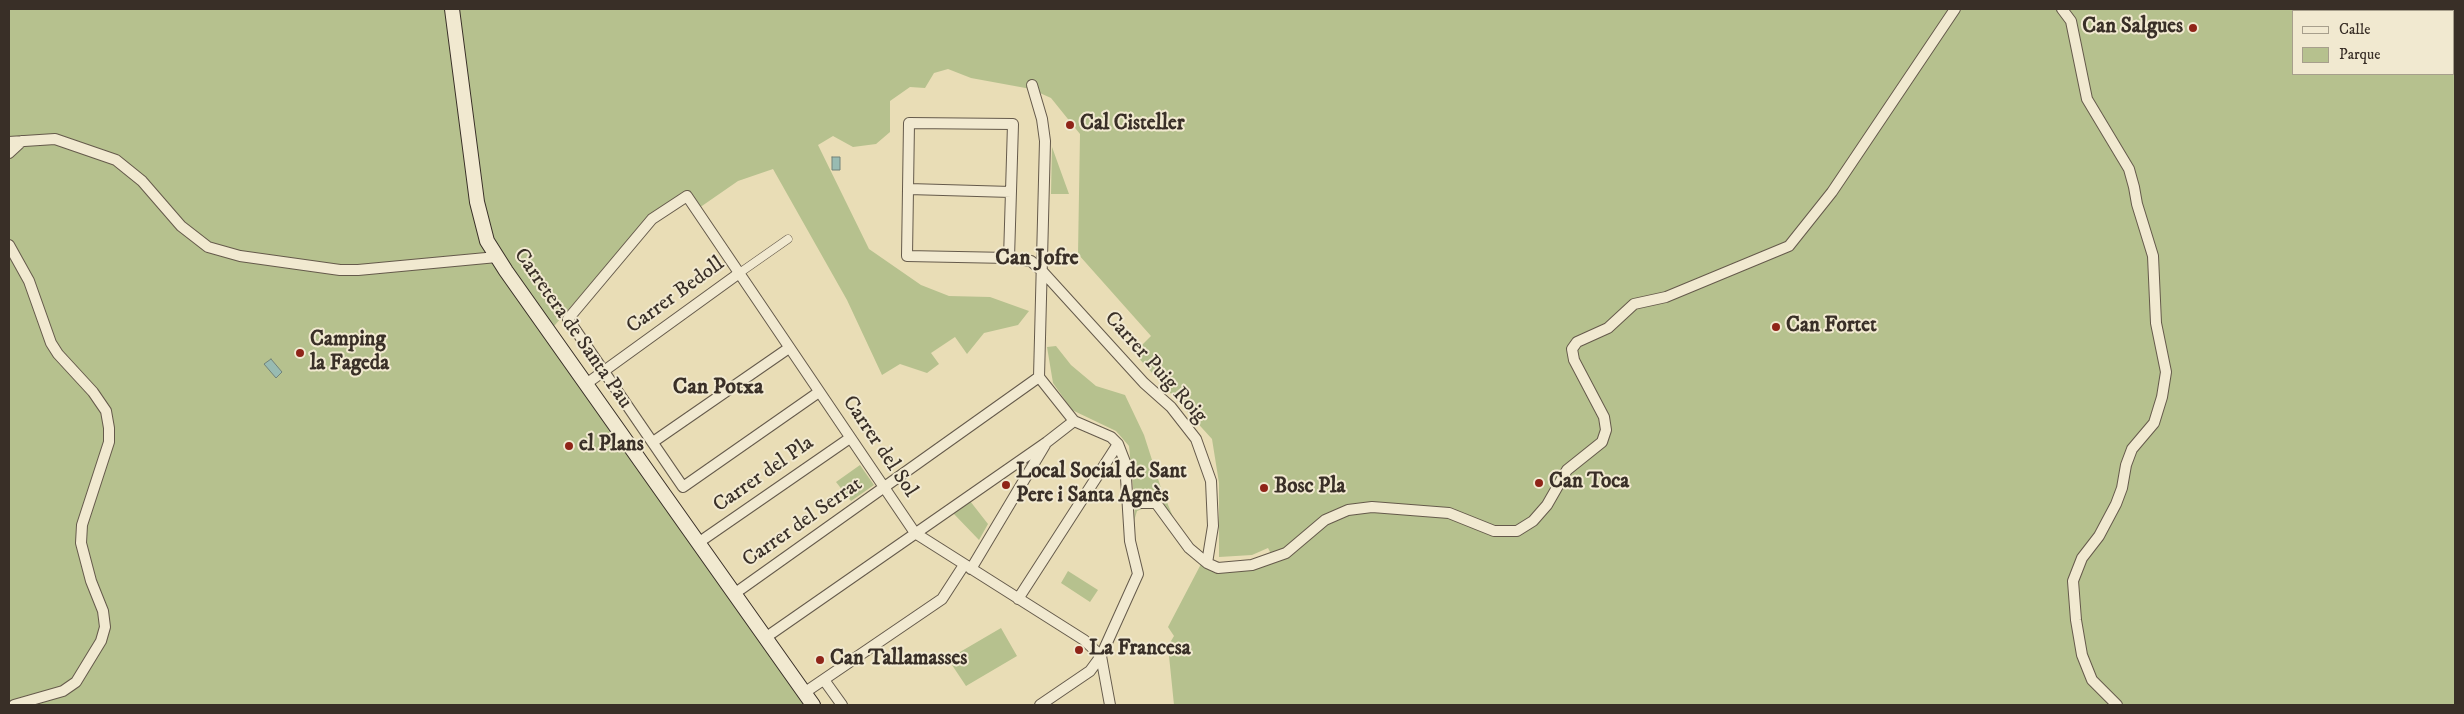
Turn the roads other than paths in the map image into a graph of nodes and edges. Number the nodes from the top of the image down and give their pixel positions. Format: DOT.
graph roads {
  1 [pos="452,9"];
  2 [pos="1955,9"];
  3 [pos="2062,9"];
  4 [pos="1032,85"];
  5 [pos="22,141"];
  6 [pos="9,142"];
  7 [pos="9,153"];
  8 [pos="909,189"];
  9 [pos="1011,192"];
  10 [pos="788,238"];
  11 [pos="9,245"];
  12 [pos="497,257"];
  13 [pos="1009,258"];
  14 [pos="1043,272"];
  15 [pos="738,274"];
  16 [pos="789,348"];
  17 [pos="604,370"];
  18 [pos="1040,377"];
  19 [pos="586,384"];
  20 [pos="819,392"];
  21 [pos="1074,421"];
  22 [pos="850,438"];
  23 [pos="653,442"];
  24 [pos="1047,442"];
  25 [pos="1118,444"];
  26 [pos="885,489"];
  27 [pos="1128,503"];
  28 [pos="915,533"];
  29 [pos="698,543"];
  30 [pos="1207,563"];
  31 [pos="967,567"];
  32 [pos="734,594"];
  33 [pos="1018,599"];
  34 [pos="765,638"];
  35 [pos="1102,656"];
  36 [pos="824,680"];
  37 [pos="804,693"];
  38 [pos="14,705"];
  39 [pos="813,705"];
  40 [pos="842,705"];
  41 [pos="1040,705"];
  42 [pos="1110,705"];
  43 [pos="2117,705"];
  1 -- 12 [label="main road, Carretera de Santa Pau"];
  2 -- 30 [label="street"];
  3 -- 43 [label="street"];
  4 -- 14 [label="street"];
  5 -- 6 [label="street"];
  5 -- 7 [label="street"];
  5 -- 12 [label="street"];
  8 -- 9 [label="street"];
  8 -- 9 [label="street"];
  8 -- 13 [label="street, Carrer Puig Roig"];
  9 -- 13 [label="street"];
  10 -- 15 [label="street, Carrer Bedoll"];
  11 -- 38 [label="street"];
  12 -- 19 [label="main road, Carretera de Santa Pau"];
  13 -- 14 [label="street, Carrer Puig Roig"];
  14 -- 18 [label="street"];
  14 -- 30 [label="street, Carrer Puig Roig"];
  15 -- 16 [label="street, Carrer del Sol"];
  15 -- 17 [label="street, Carrer Bedoll"];
  15 -- 17 [label="street, Carrer del Sol"];
  16 -- 20 [label="street, Carrer del Sol"];
  16 -- 23 [label="street"];
  17 -- 19 [label="street, Carrer Bedoll"];
  17 -- 23 [label="street"];
  18 -- 21 [label="street"];
  18 -- 26 [label="street, Carrer del Serrat"];
  19 -- 29 [label="main road, Carretera de Santa Pau"];
  20 -- 22 [label="street, Carrer del Sol"];
  20 -- 23 [label="street"];
  21 -- 24 [label="street"];
  21 -- 25 [label="street"];
  22 -- 26 [label="street, Carrer del Sol"];
  22 -- 29 [label="street, Carrer del Pla"];
  24 -- 28 [label="street"];
  24 -- 31 [label="street"];
  25 -- 27 [label="street"];
  25 -- 33 [label="street"];
  26 -- 28 [label="street, Carrer del Sol"];
  26 -- 32 [label="street, Carrer del Serrat"];
  27 -- 30 [label="street"];
  27 -- 35 [label="street"];
  28 -- 31 [label="street, Carrer del Sol"];
  28 -- 34 [label="street"];
  29 -- 32 [label="main road, Carretera de Santa Pau"];
  31 -- 33 [label="street, Carrer del Sol"];
  31 -- 36 [label="street"];
  32 -- 34 [label="main road, Carretera de Santa Pau"];
  33 -- 35 [label="street, Carrer del Sol"];
  34 -- 37 [label="main road, Carretera de Santa Pau"];
  35 -- 41 [label="street"];
  35 -- 42 [label="street"];
  36 -- 37 [label="street"];
  36 -- 40 [label="street"];
  37 -- 39 [label="main road, Carretera de Santa Pau"];
}
